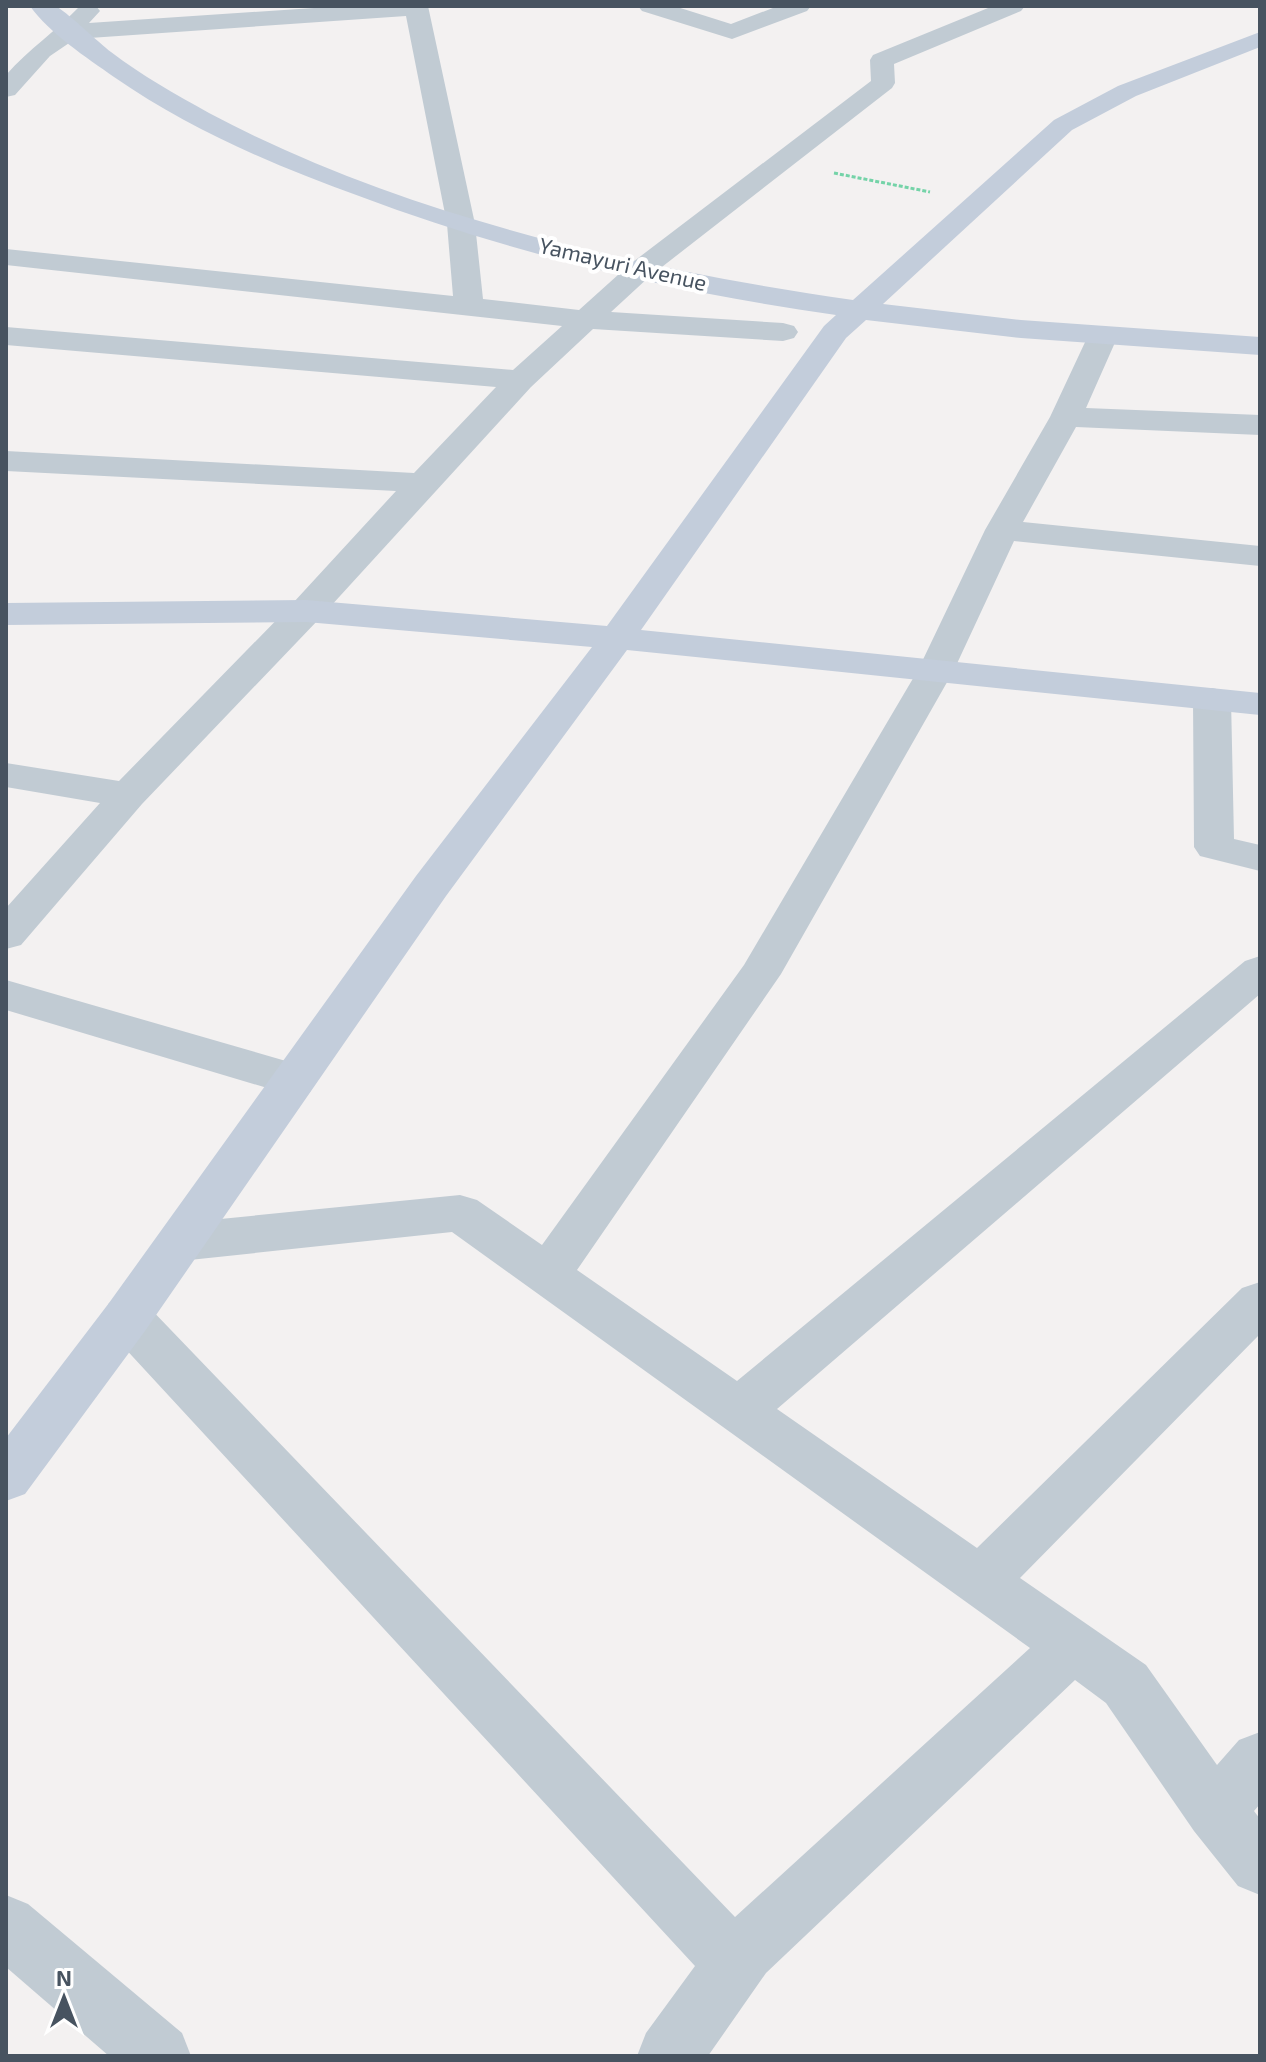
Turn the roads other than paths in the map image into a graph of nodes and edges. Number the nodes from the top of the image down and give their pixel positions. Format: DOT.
graph roads {
  1 [pos="42,6"];
  2 [pos="92,6"];
  3 [pos="650,6"];
  4 [pos="799,6"];
  5 [pos="1013,6"];
  6 [pos="416,7"];
  7 [pos="69,32"];
  8 [pos="1260,39"];
  9 [pos="6,90"];
  10 [pos="461,224"];
  11 [pos="6,257"];
  12 [pos="639,271"];
  13 [pos="469,307"];
  14 [pos="857,311"];
  15 [pos="583,319"];
  16 [pos="783,332"];
  17 [pos="6,336"];
  18 [pos="1102,338"];
  19 [pos="1260,346"];
  20 [pos="520,380"];
  21 [pos="1066,417"];
  22 [pos="1260,425"];
  23 [pos="6,461"];
  24 [pos="422,483"];
  25 [pos="1002,530"];
  26 [pos="1260,556"];
  27 [pos="306,611"];
  28 [pos="6,614"];
  29 [pos="617,638"];
  30 [pos="936,670"];
  31 [pos="1212,699"];
  32 [pos="1260,704"];
  33 [pos="6,775"];
  34 [pos="128,795"];
  35 [pos="1260,858"];
  36 [pos="6,935"];
  37 [pos="1260,971"];
  38 [pos="6,995"];
  39 [pos="294,1080"];
  40 [pos="180,1242"];
  41 [pos="547,1275"];
  42 [pos="1260,1302"];
  43 [pos="127,1317"];
  44 [pos="738,1411"];
  45 [pos="6,1478"];
  46 [pos="981,1581"];
  47 [pos="1072,1646"];
  48 [pos="1260,1760"];
  49 [pos="1215,1811"];
  50 [pos="1260,1865"];
  51 [pos="6,1926"];
  52 [pos="735,1963"];
  53 [pos="159,2056"];
  54 [pos="669,2056"];
  1 -- 7 [label="street, Yamayuri Avenue"];
  2 -- 7 [label="street"];
  3 -- 4 [label="street"];
  5 -- 12 [label="street"];
  6 -- 7 [label="street"];
  6 -- 10 [label="street"];
  7 -- 9 [label="street"];
  7 -- 10 [label="street, Yamayuri Avenue"];
  8 -- 14 [label="street"];
  10 -- 12 [label="street, Yamayuri Avenue"];
  10 -- 13 [label="street"];
  11 -- 13 [label="street"];
  12 -- 14 [label="street, Yamayuri Avenue"];
  12 -- 15 [label="street"];
  13 -- 15 [label="street"];
  14 -- 18 [label="street, Yamayuri Avenue"];
  14 -- 29 [label="street"];
  15 -- 16 [label="street"];
  15 -- 20 [label="street"];
  17 -- 20 [label="street"];
  18 -- 19 [label="street, Yamayuri Avenue"];
  18 -- 21 [label="street"];
  20 -- 24 [label="street"];
  21 -- 22 [label="street"];
  21 -- 25 [label="street"];
  23 -- 24 [label="street"];
  24 -- 27 [label="street"];
  25 -- 26 [label="street"];
  25 -- 30 [label="street"];
  27 -- 28 [label="street"];
  27 -- 29 [label="street"];
  27 -- 34 [label="street"];
  29 -- 30 [label="street"];
  29 -- 39 [label="street"];
  30 -- 31 [label="street"];
  30 -- 41 [label="street"];
  31 -- 32 [label="street"];
  31 -- 35 [label="street"];
  33 -- 34 [label="street"];
  34 -- 36 [label="street"];
  37 -- 44 [label="street"];
  38 -- 39 [label="street"];
  39 -- 40 [label="street"];
  40 -- 41 [label="street"];
  40 -- 43 [label="street"];
  41 -- 44 [label="street"];
  42 -- 46 [label="street"];
  43 -- 45 [label="street"];
  43 -- 52 [label="street"];
  44 -- 46 [label="street"];
  46 -- 47 [label="street"];
  47 -- 49 [label="street"];
  47 -- 52 [label="street"];
  48 -- 49 [label="street"];
  49 -- 50 [label="street"];
  51 -- 53 [label="street"];
  52 -- 54 [label="street"];
}
